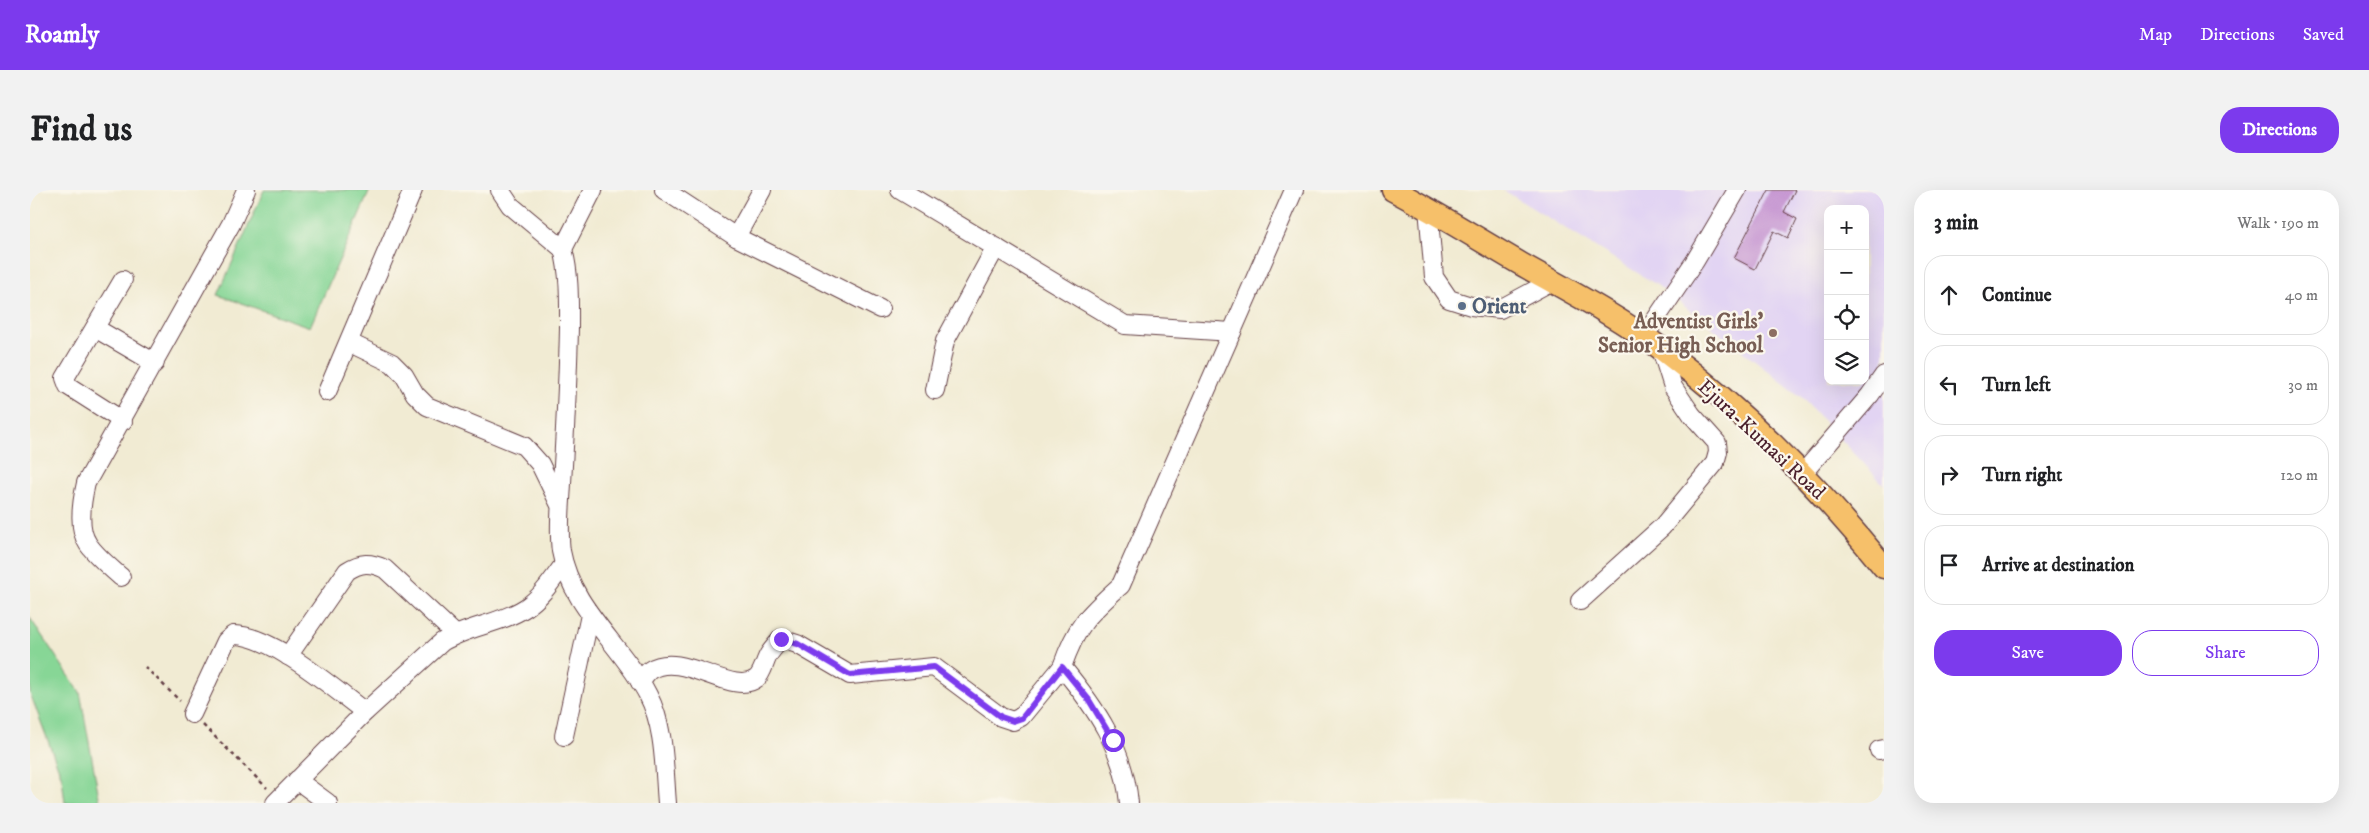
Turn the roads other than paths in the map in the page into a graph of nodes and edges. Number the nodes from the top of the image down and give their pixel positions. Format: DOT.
graph roads {
  1 [pos="246,190"];
  2 [pos="413,190"];
  3 [pos="500,190"];
  4 [pos="593,190"];
  5 [pos="664,190"];
  6 [pos="762,190"];
  7 [pos="900,190"];
  8 [pos="1294,190"];
  9 [pos="1393,190"];
  10 [pos="1736,190"];
  11 [pos="1428,208"];
  12 [pos="736,237"];
  13 [pos="996,247"];
  14 [pos="563,249"];
  15 [pos="123,280"];
  16 [pos="1552,281"];
  17 [pos="880,309"];
  18 [pos="95,328"];
  19 [pos="1232,332"];
  20 [pos="350,343"];
  21 [pos="1652,343"];
  22 [pos="155,363"];
  23 [pos="1884,375"];
  24 [pos="935,390"];
  25 [pos="327,392"];
  26 [pos="123,421"];
  27 [pos="1803,473"];
  28 [pos="561,508"];
  29 [pos="564,564"];
  30 [pos="1884,567"];
  31 [pos="121,577"];
  32 [pos="1580,601"];
  33 [pos="590,615"];
  34 [pos="455,634"];
  35 [pos="288,656"];
  36 [pos="1062,667"];
  37 [pos="640,682"];
  38 [pos="365,712"];
  39 [pos="192,714"];
  40 [pos="564,736"];
  41 [pos="297,780"];
  42 [pos="277,801"];
  43 [pos="328,803"];
  44 [pos="667,803"];
  45 [pos="1129,803"];
  1 -- 22 [label="street"];
  2 -- 20 [label="street"];
  3 -- 14 [label="street"];
  4 -- 14 [label="street"];
  5 -- 12 [label="street"];
  6 -- 12 [label="street"];
  7 -- 13 [label="street"];
  8 -- 19 [label="street"];
  9 -- 11 [label="main road, Ejura-Kumasi Road"];
  10 -- 21 [label="street"];
  11 -- 16 [label="main road, Ejura-Kumasi Road"];
  11 -- 16 [label="street"];
  12 -- 17 [label="street"];
  13 -- 19 [label="street"];
  13 -- 24 [label="street"];
  14 -- 28 [label="street"];
  15 -- 18 [label="street"];
  16 -- 21 [label="main road, Ejura-Kumasi Road"];
  18 -- 22 [label="street"];
  18 -- 26 [label="street"];
  19 -- 36 [label="street"];
  20 -- 25 [label="street"];
  20 -- 28 [label="street"];
  21 -- 27 [label="main road, Ejura-Kumasi Road"];
  21 -- 32 [label="street"];
  22 -- 26 [label="street"];
  23 -- 27 [label="street"];
  26 -- 31 [label="street"];
  27 -- 30 [label="main road, Ejura-Kumasi Road"];
  28 -- 29 [label="street"];
  29 -- 33 [label="street"];
  29 -- 34 [label="street"];
  33 -- 37 [label="street"];
  33 -- 40 [label="street"];
  34 -- 35 [label="street"];
  34 -- 38 [label="street"];
  35 -- 38 [label="street"];
  35 -- 39 [label="street"];
  36 -- 37 [label="street"];
  36 -- 45 [label="street"];
  37 -- 44 [label="street"];
  38 -- 41 [label="street"];
  41 -- 42 [label="street"];
  41 -- 43 [label="street"];
}
